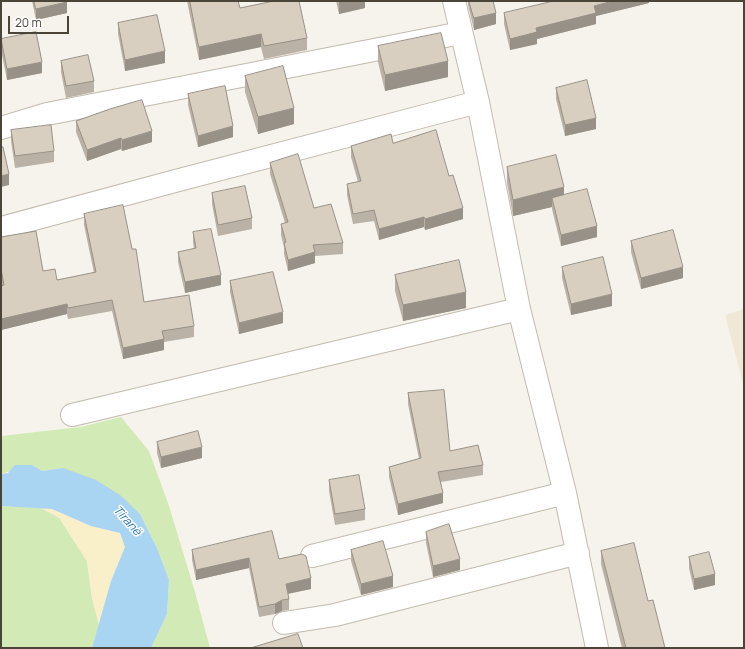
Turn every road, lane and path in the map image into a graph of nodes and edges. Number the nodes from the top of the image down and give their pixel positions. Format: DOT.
graph roads {
  1 [pos="454,1"];
  2 [pos="462,33"];
  3 [pos="478,102"];
  4 [pos="1,128"];
  5 [pos="1,228"];
  6 [pos="519,309"];
  7 [pos="72,415"];
  8 [pos="565,493"];
  9 [pos="578,552"];
  10 [pos="312,556"];
  11 [pos="284,623"];
  12 [pos="597,648"];
  1 -- 2 [label="street"];
  2 -- 3 [label="street"];
  2 -- 4 [label="street"];
  3 -- 5 [label="street"];
  3 -- 6 [label="street"];
  6 -- 7 [label="street"];
  6 -- 8 [label="street"];
  8 -- 9 [label="street"];
  8 -- 10 [label="street"];
  9 -- 11 [label="street"];
  9 -- 12 [label="street"];
}
